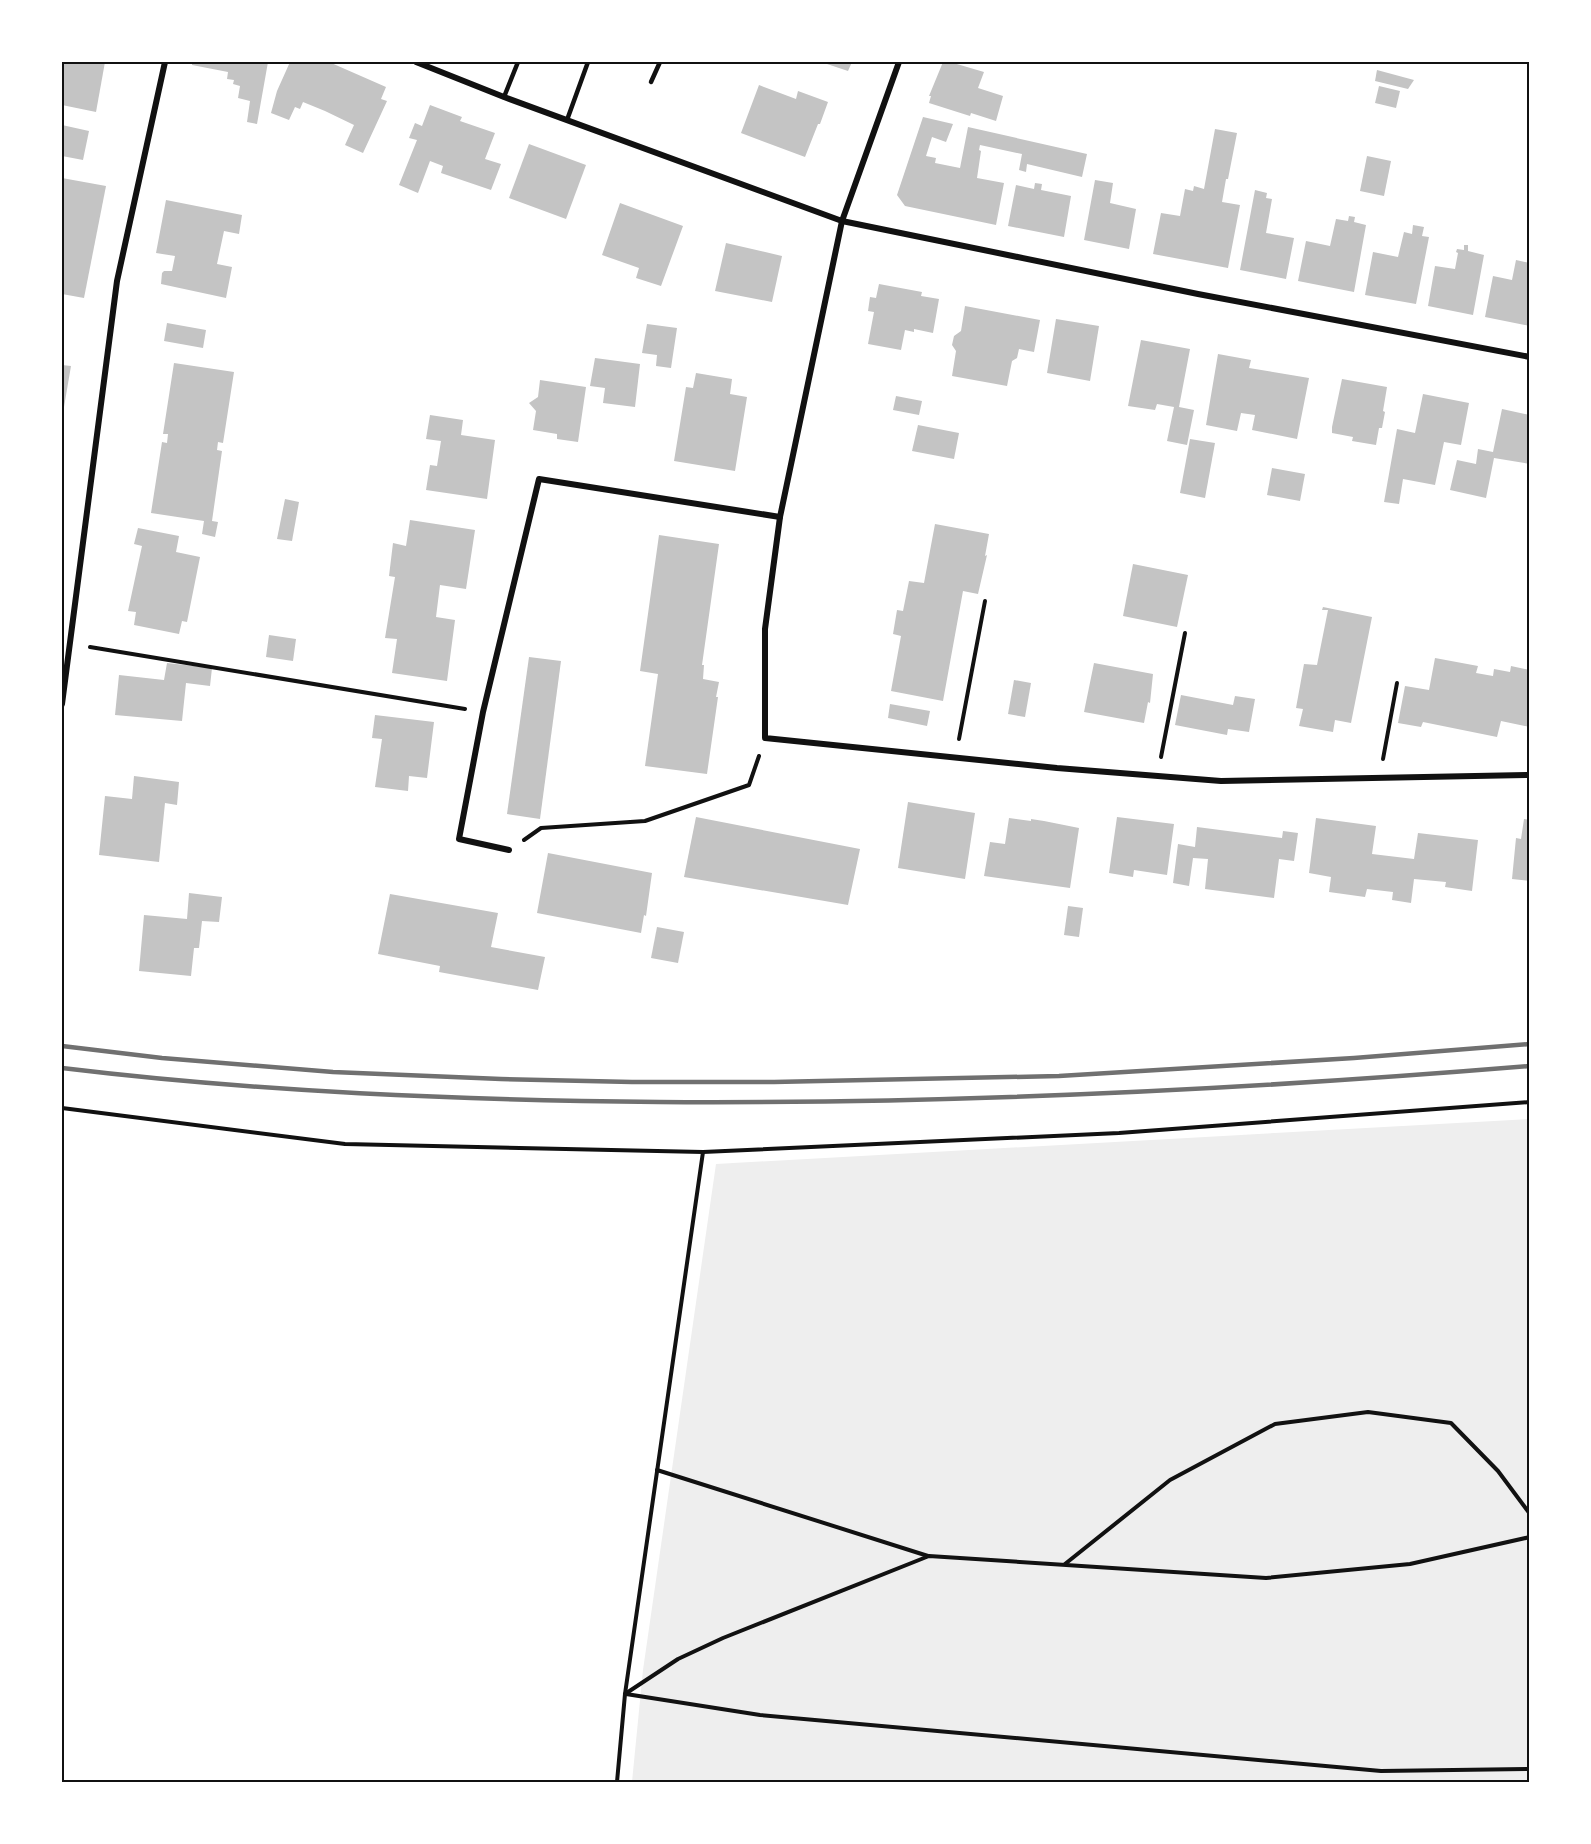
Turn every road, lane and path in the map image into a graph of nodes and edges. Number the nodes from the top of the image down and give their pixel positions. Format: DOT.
graph roads {
  1 [pos="165,62"];
  2 [pos="416,62"];
  3 [pos="518,62"];
  4 [pos="588,62"];
  5 [pos="660,62"];
  6 [pos="899,62"];
  7 [pos="651,82"];
  8 [pos="504,97"];
  9 [pos="567,120"];
  10 [pos="842,220"];
  11 [pos="1530,357"];
  12 [pos="780,517"];
  13 [pos="985,601"];
  14 [pos="1185,633"];
  15 [pos="70,644"];
  16 [pos="1397,683"];
  17 [pos="62,704"];
  18 [pos="483,712"];
  19 [pos="765,738"];
  20 [pos="956,758"];
  21 [pos="1530,775"];
  22 [pos="1157,776"];
  23 [pos="1379,778"];
  24 [pos="509,850"];
  25 [pos="1530,1102"];
  26 [pos="62,1108"];
  27 [pos="703,1152"];
  28 [pos="657,1470"];
  29 [pos="1530,1514"];
  30 [pos="1530,1537"];
  31 [pos="929,1556"];
  32 [pos="1064,1565"];
  33 [pos="625,1694"];
  34 [pos="1530,1769"];
  35 [pos="617,1782"];
  1 -- 15 [label="street"];
  2 -- 8 [label="street"];
  3 -- 8 [label="lane"];
  4 -- 9 [label="lane"];
  5 -- 7 [label="lane"];
  6 -- 10 [label="street"];
  8 -- 9 [label="street"];
  9 -- 10 [label="street"];
  10 -- 11 [label="street"];
  10 -- 12 [label="street"];
  12 -- 18 [label="street"];
  12 -- 19 [label="street"];
  13 -- 20 [label="path"];
  14 -- 22 [label="path"];
  15 -- 17 [label="street"];
  15 -- 18 [label="path"];
  16 -- 23 [label="path"];
  18 -- 24 [label="street"];
  19 -- 20 [label="street"];
  19 -- 24 [label="path"];
  20 -- 22 [label="street"];
  21 -- 23 [label="street"];
  22 -- 23 [label="street"];
  25 -- 27 [label="path"];
  26 -- 27 [label="path"];
  27 -- 28 [label="path"];
  28 -- 31 [label="path"];
  28 -- 33 [label="path"];
  29 -- 32 [label="path"];
  30 -- 32 [label="path"];
  31 -- 32 [label="path"];
  31 -- 33 [label="path"];
  33 -- 34 [label="path"];
  33 -- 35 [label="path"];
}
